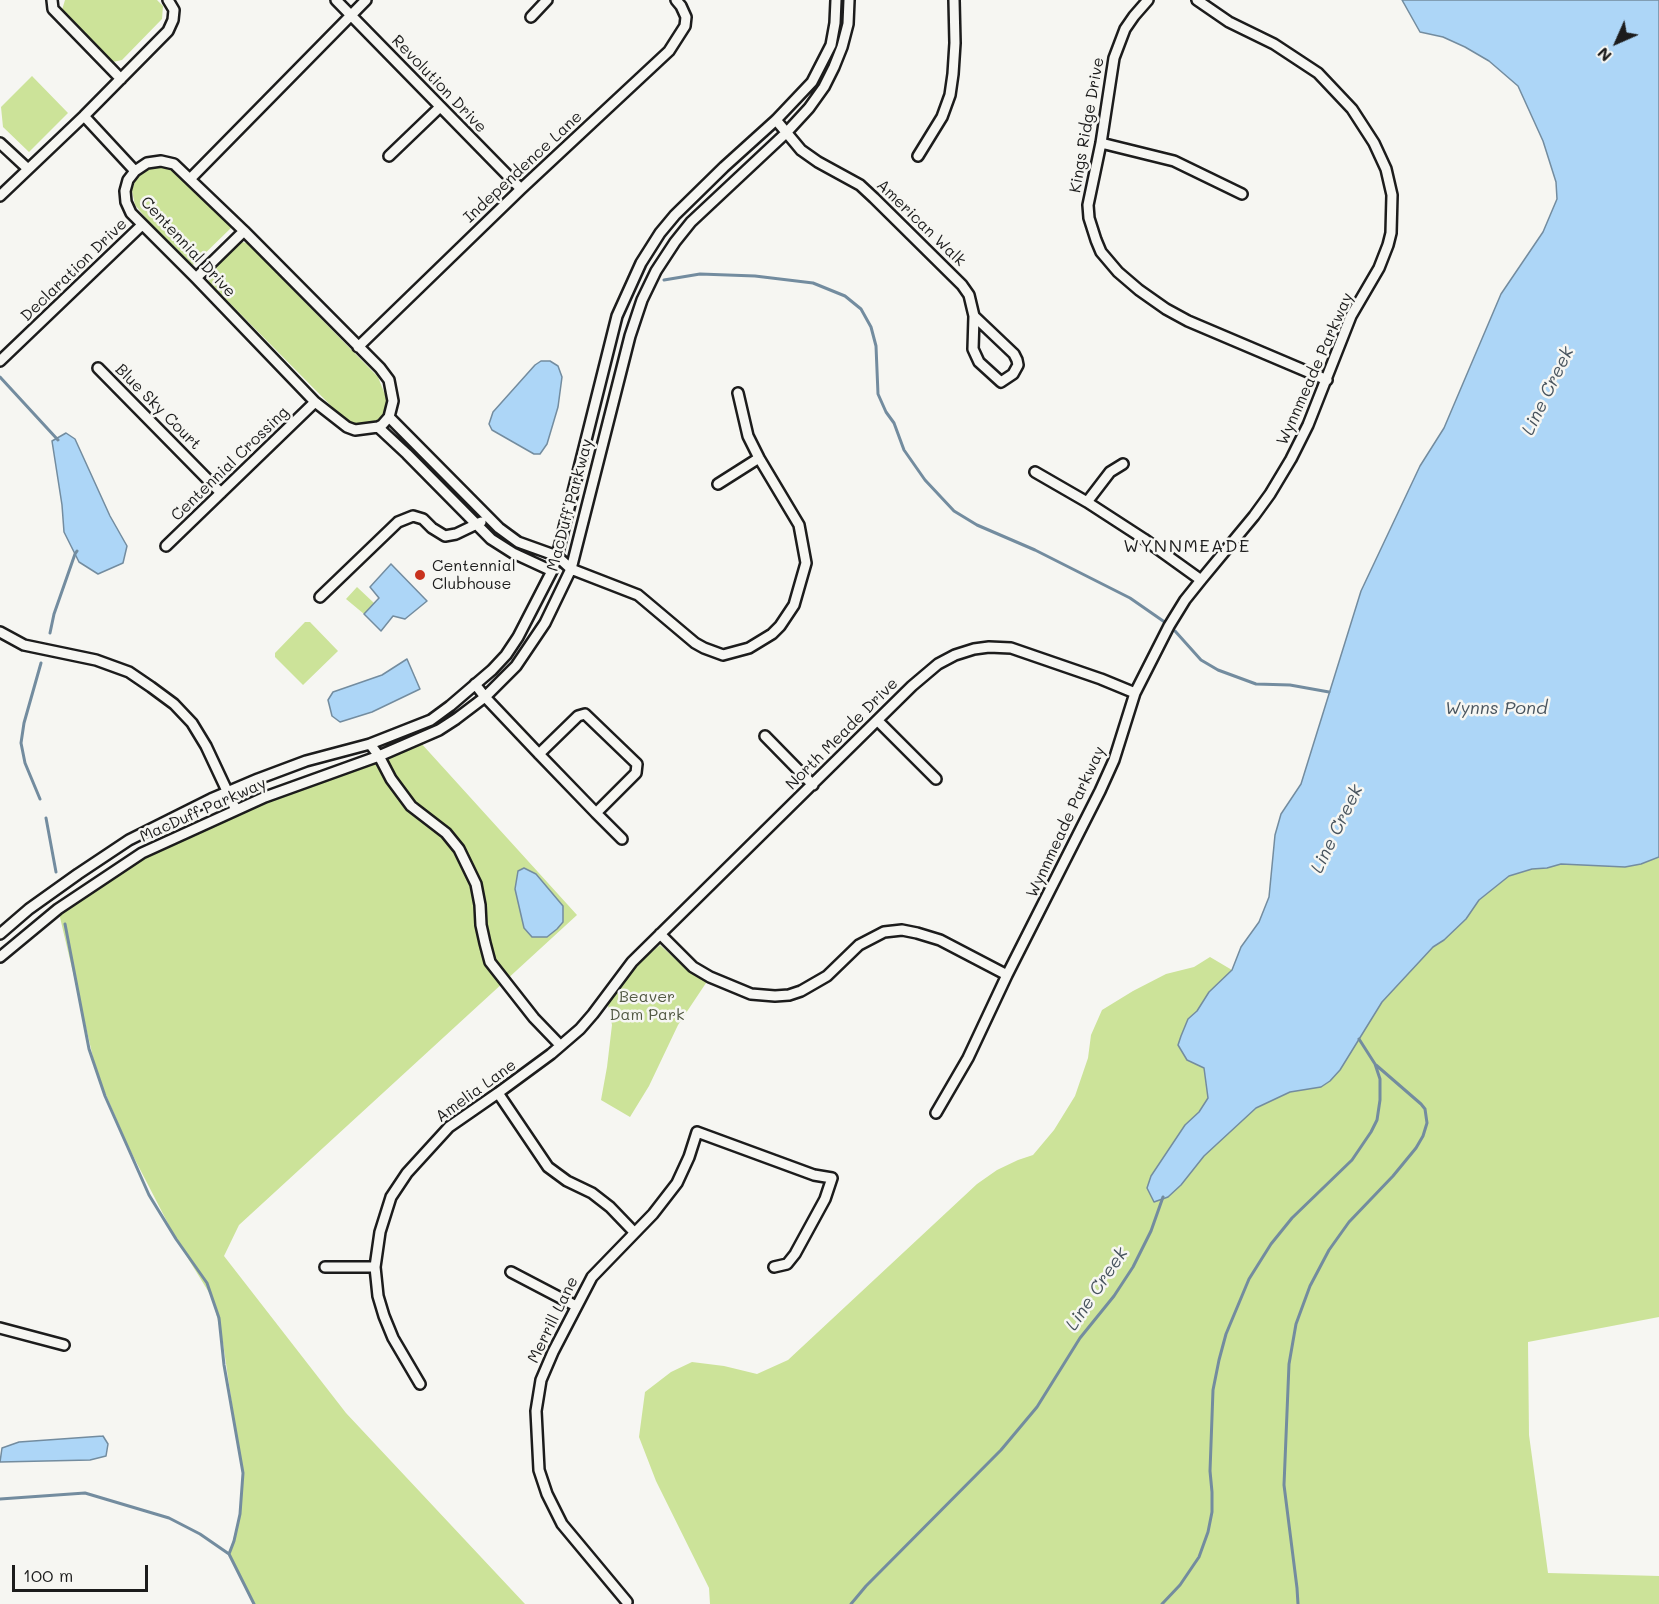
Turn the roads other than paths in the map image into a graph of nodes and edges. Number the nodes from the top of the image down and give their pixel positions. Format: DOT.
graph roads {
  1 [pos="52,0"];
  2 [pos="168,0"];
  3 [pos="336,0"];
  4 [pos="366,0"];
  5 [pos="547,0"];
  6 [pos="676,0"];
  7 [pos="836,0"];
  8 [pos="849,0"];
  9 [pos="954,0"];
  10 [pos="1148,0"];
  11 [pos="1197,0"];
  12 [pos="351,15"];
  13 [pos="531,16"];
  14 [pos="120,79"];
  15 [pos="440,107"];
  16 [pos="84,116"];
  17 [pos="776,120"];
  18 [pos="786,133"];
  19 [pos="0,143"];
  20 [pos="1101,143"];
  21 [pos="389,156"];
  22 [pos="918,156"];
  23 [pos="28,169"];
  24 [pos="135,171"];
  25 [pos="190,179"];
  26 [pos="520,189"];
  27 [pos="1242,194"];
  28 [pos="0,196"];
  29 [pos="142,225"];
  30 [pos="244,231"];
  31 [pos="196,278"];
  32 [pos="974,316"];
  33 [pos="358,347"];
  34 [pos="0,361"];
  35 [pos="98,368"];
  36 [pos="1327,380"];
  37 [pos="738,393"];
  38 [pos="315,402"];
  39 [pos="389,417"];
  40 [pos="378,427"];
  41 [pos="759,458"];
  42 [pos="1123,464"];
  43 [pos="1035,472"];
  44 [pos="718,484"];
  45 [pos="221,493"];
  46 [pos="1087,502"];
  47 [pos="487,517"];
  48 [pos="478,525"];
  49 [pos="166,546"];
  50 [pos="557,556"];
  51 [pos="571,569"];
  52 [pos="552,571"];
  53 [pos="1201,580"];
  54 [pos="320,597"];
  55 [pos="0,632"];
  56 [pos="475,684"];
  57 [pos="1135,693"];
  58 [pos="485,697"];
  59 [pos="878,721"];
  60 [pos="765,736"];
  61 [pos="370,744"];
  62 [pos="540,754"];
  63 [pos="379,756"];
  64 [pos="936,779"];
  65 [pos="813,785"];
  66 [pos="227,793"];
  67 [pos="236,810"];
  68 [pos="596,813"];
  69 [pos="622,839"];
  70 [pos="0,934"];
  71 [pos="660,934"];
  72 [pos="0,957"];
  73 [pos="621,974"];
  74 [pos="1007,975"];
  75 [pos="560,1046"];
  76 [pos="498,1093"];
  77 [pos="936,1113"];
  78 [pos="634,1232"];
  79 [pos="325,1267"];
  80 [pos="375,1267"];
  81 [pos="774,1267"];
  82 [pos="511,1272"];
  83 [pos="576,1306"];
  84 [pos="0,1328"];
  85 [pos="64,1345"];
  86 [pos="420,1384"];
  87 [pos="627,1602"];
  1 -- 14 [label="street"];
  2 -- 14 [label="street"];
  3 -- 12 [label="street, Revolution Drive"];
  4 -- 12 [label="street"];
  5 -- 13 [label="street"];
  6 -- 26 [label="street, Independence Lane"];
  7 -- 17 [label="street, MacDuff Parkway"];
  8 -- 18 [label="street, MacDuff Parkway"];
  9 -- 22 [label="street"];
  10 -- 20 [label="street, Kings Ridge Drive"];
  11 -- 36 [label="street, Wynnmeade Parkway"];
  12 -- 15 [label="street, Revolution Drive"];
  12 -- 25 [label="street"];
  14 -- 16 [label="street"];
  15 -- 21 [label="street"];
  15 -- 26 [label="street, Revolution Drive"];
  16 -- 23 [label="street"];
  16 -- 24 [label="street"];
  17 -- 18 [label="street, American Walk"];
  17 -- 50 [label="street, MacDuff Parkway"];
  18 -- 32 [label="street, American Walk"];
  18 -- 51 [label="street, MacDuff Parkway"];
  19 -- 23 [label="street"];
  20 -- 27 [label="street"];
  20 -- 36 [label="street, Kings Ridge Drive"];
  23 -- 28 [label="street"];
  24 -- 25 [label="street"];
  24 -- 29 [label="street, Centennial Drive"];
  25 -- 30 [label="street"];
  26 -- 33 [label="street, Independence Lane"];
  29 -- 31 [label="street, Centennial Drive"];
  29 -- 34 [label="street, Declaration Drive"];
  30 -- 31 [label="street"];
  30 -- 33 [label="street"];
  31 -- 38 [label="street, Centennial Drive"];
  32 -- 32 [label="street, American Walk"];
  33 -- 39 [label="street"];
  35 -- 45 [label="street, Blue Sky Court"];
  36 -- 53 [label="street, Wynnmeade Parkway"];
  37 -- 41 [label="street"];
  38 -- 40 [label="street, Centennial Drive"];
  38 -- 45 [label="street, Centennial Crossing"];
  39 -- 40 [label="street"];
  39 -- 47 [label="street"];
  40 -- 48 [label="street"];
  41 -- 44 [label="street"];
  41 -- 51 [label="street"];
  42 -- 46 [label="street"];
  43 -- 46 [label="street"];
  45 -- 49 [label="street, Centennial Crossing"];
  46 -- 53 [label="street"];
  47 -- 48 [label="street"];
  47 -- 50 [label="street"];
  48 -- 52 [label="street"];
  48 -- 54 [label="street"];
  50 -- 51 [label="street"];
  50 -- 52 [label="street, MacDuff Parkway"];
  51 -- 52 [label="street"];
  51 -- 58 [label="street, MacDuff Parkway"];
  52 -- 56 [label="street, MacDuff Parkway"];
  53 -- 57 [label="street, Wynnmeade Parkway"];
  55 -- 66 [label="street"];
  56 -- 58 [label="street"];
  56 -- 61 [label="street, MacDuff Parkway"];
  57 -- 59 [label="street, North Meade Drive"];
  57 -- 74 [label="street, Wynnmeade Parkway"];
  58 -- 62 [label="street"];
  58 -- 63 [label="street, MacDuff Parkway"];
  59 -- 64 [label="street"];
  59 -- 65 [label="street, North Meade Drive"];
  60 -- 65 [label="street"];
  61 -- 63 [label="street"];
  61 -- 66 [label="street, MacDuff Parkway"];
  62 -- 68 [label="street"];
  62 -- 68 [label="street"];
  63 -- 67 [label="street, MacDuff Parkway"];
  63 -- 75 [label="street"];
  65 -- 71 [label="street, North Meade Drive"];
  66 -- 67 [label="street"];
  66 -- 70 [label="street, MacDuff Parkway"];
  67 -- 72 [label="street, MacDuff Parkway"];
  68 -- 69 [label="street"];
  71 -- 73 [label="street, North Meade Drive"];
  71 -- 74 [label="street"];
  73 -- 75 [label="street, Amelia Lane"];
  74 -- 77 [label="street, Wynnmeade Parkway"];
  75 -- 76 [label="street, Amelia Lane"];
  76 -- 78 [label="street"];
  76 -- 80 [label="street, Amelia Lane"];
  78 -- 81 [label="street, Merrill Lane"];
  78 -- 83 [label="street, Merrill Lane"];
  79 -- 80 [label="street"];
  80 -- 86 [label="street, Amelia Lane"];
  82 -- 83 [label="street"];
  83 -- 87 [label="street, Merrill Lane"];
  84 -- 85 [label="street"];
}
